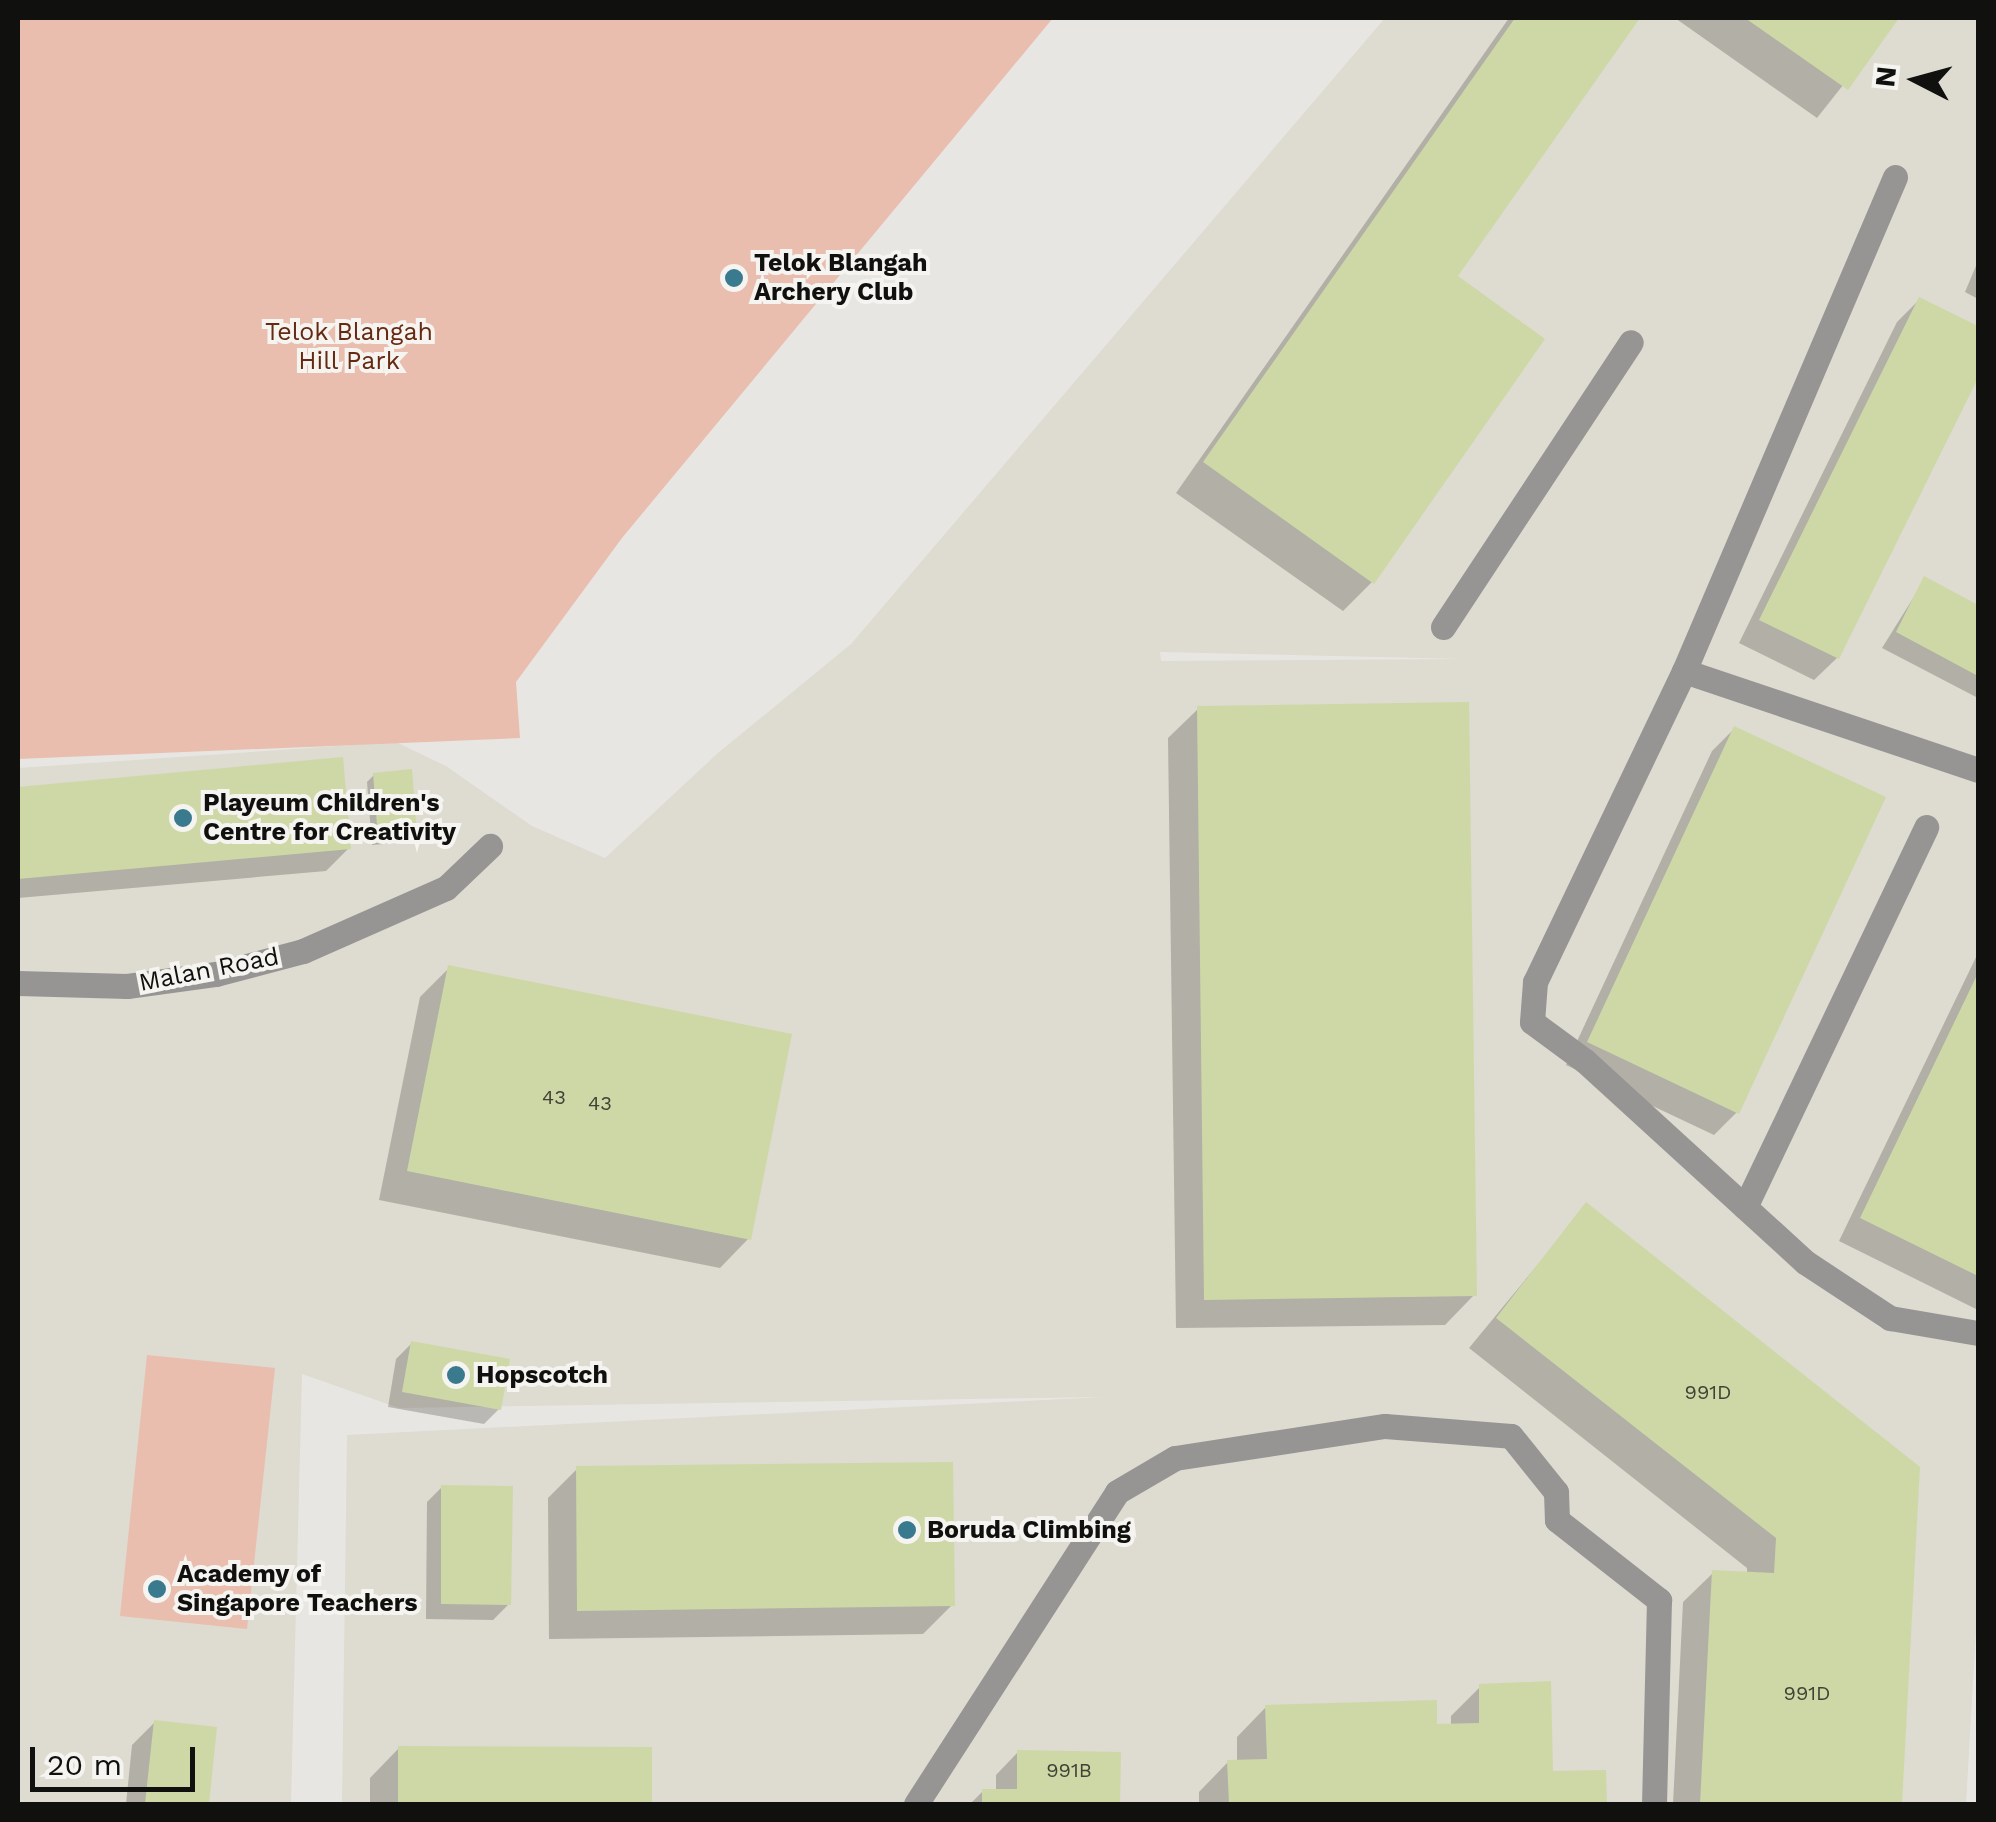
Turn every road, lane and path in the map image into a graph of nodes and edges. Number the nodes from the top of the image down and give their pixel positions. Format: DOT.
graph roads {
  1 [pos="1895,177"];
  2 [pos="1631,342"];
  3 [pos="1444,627"];
  4 [pos="1684,670"];
  5 [pos="1978,770"];
  6 [pos="1926,827"];
  7 [pos="490,846"];
  8 [pos="18,983"];
  9 [pos="1746,1206"];
  10 [pos="1978,1333"];
  11 [pos="916,1804"];
  12 [pos="1654,1804"];
  1 -- 4 [label="street"];
  2 -- 3 [label="street"];
  4 -- 5 [label="street"];
  4 -- 9 [label="street"];
  6 -- 9 [label="street"];
  7 -- 8 [label="street, Malan Road"];
  9 -- 10 [label="street"];
  11 -- 12 [label="street"];
}
